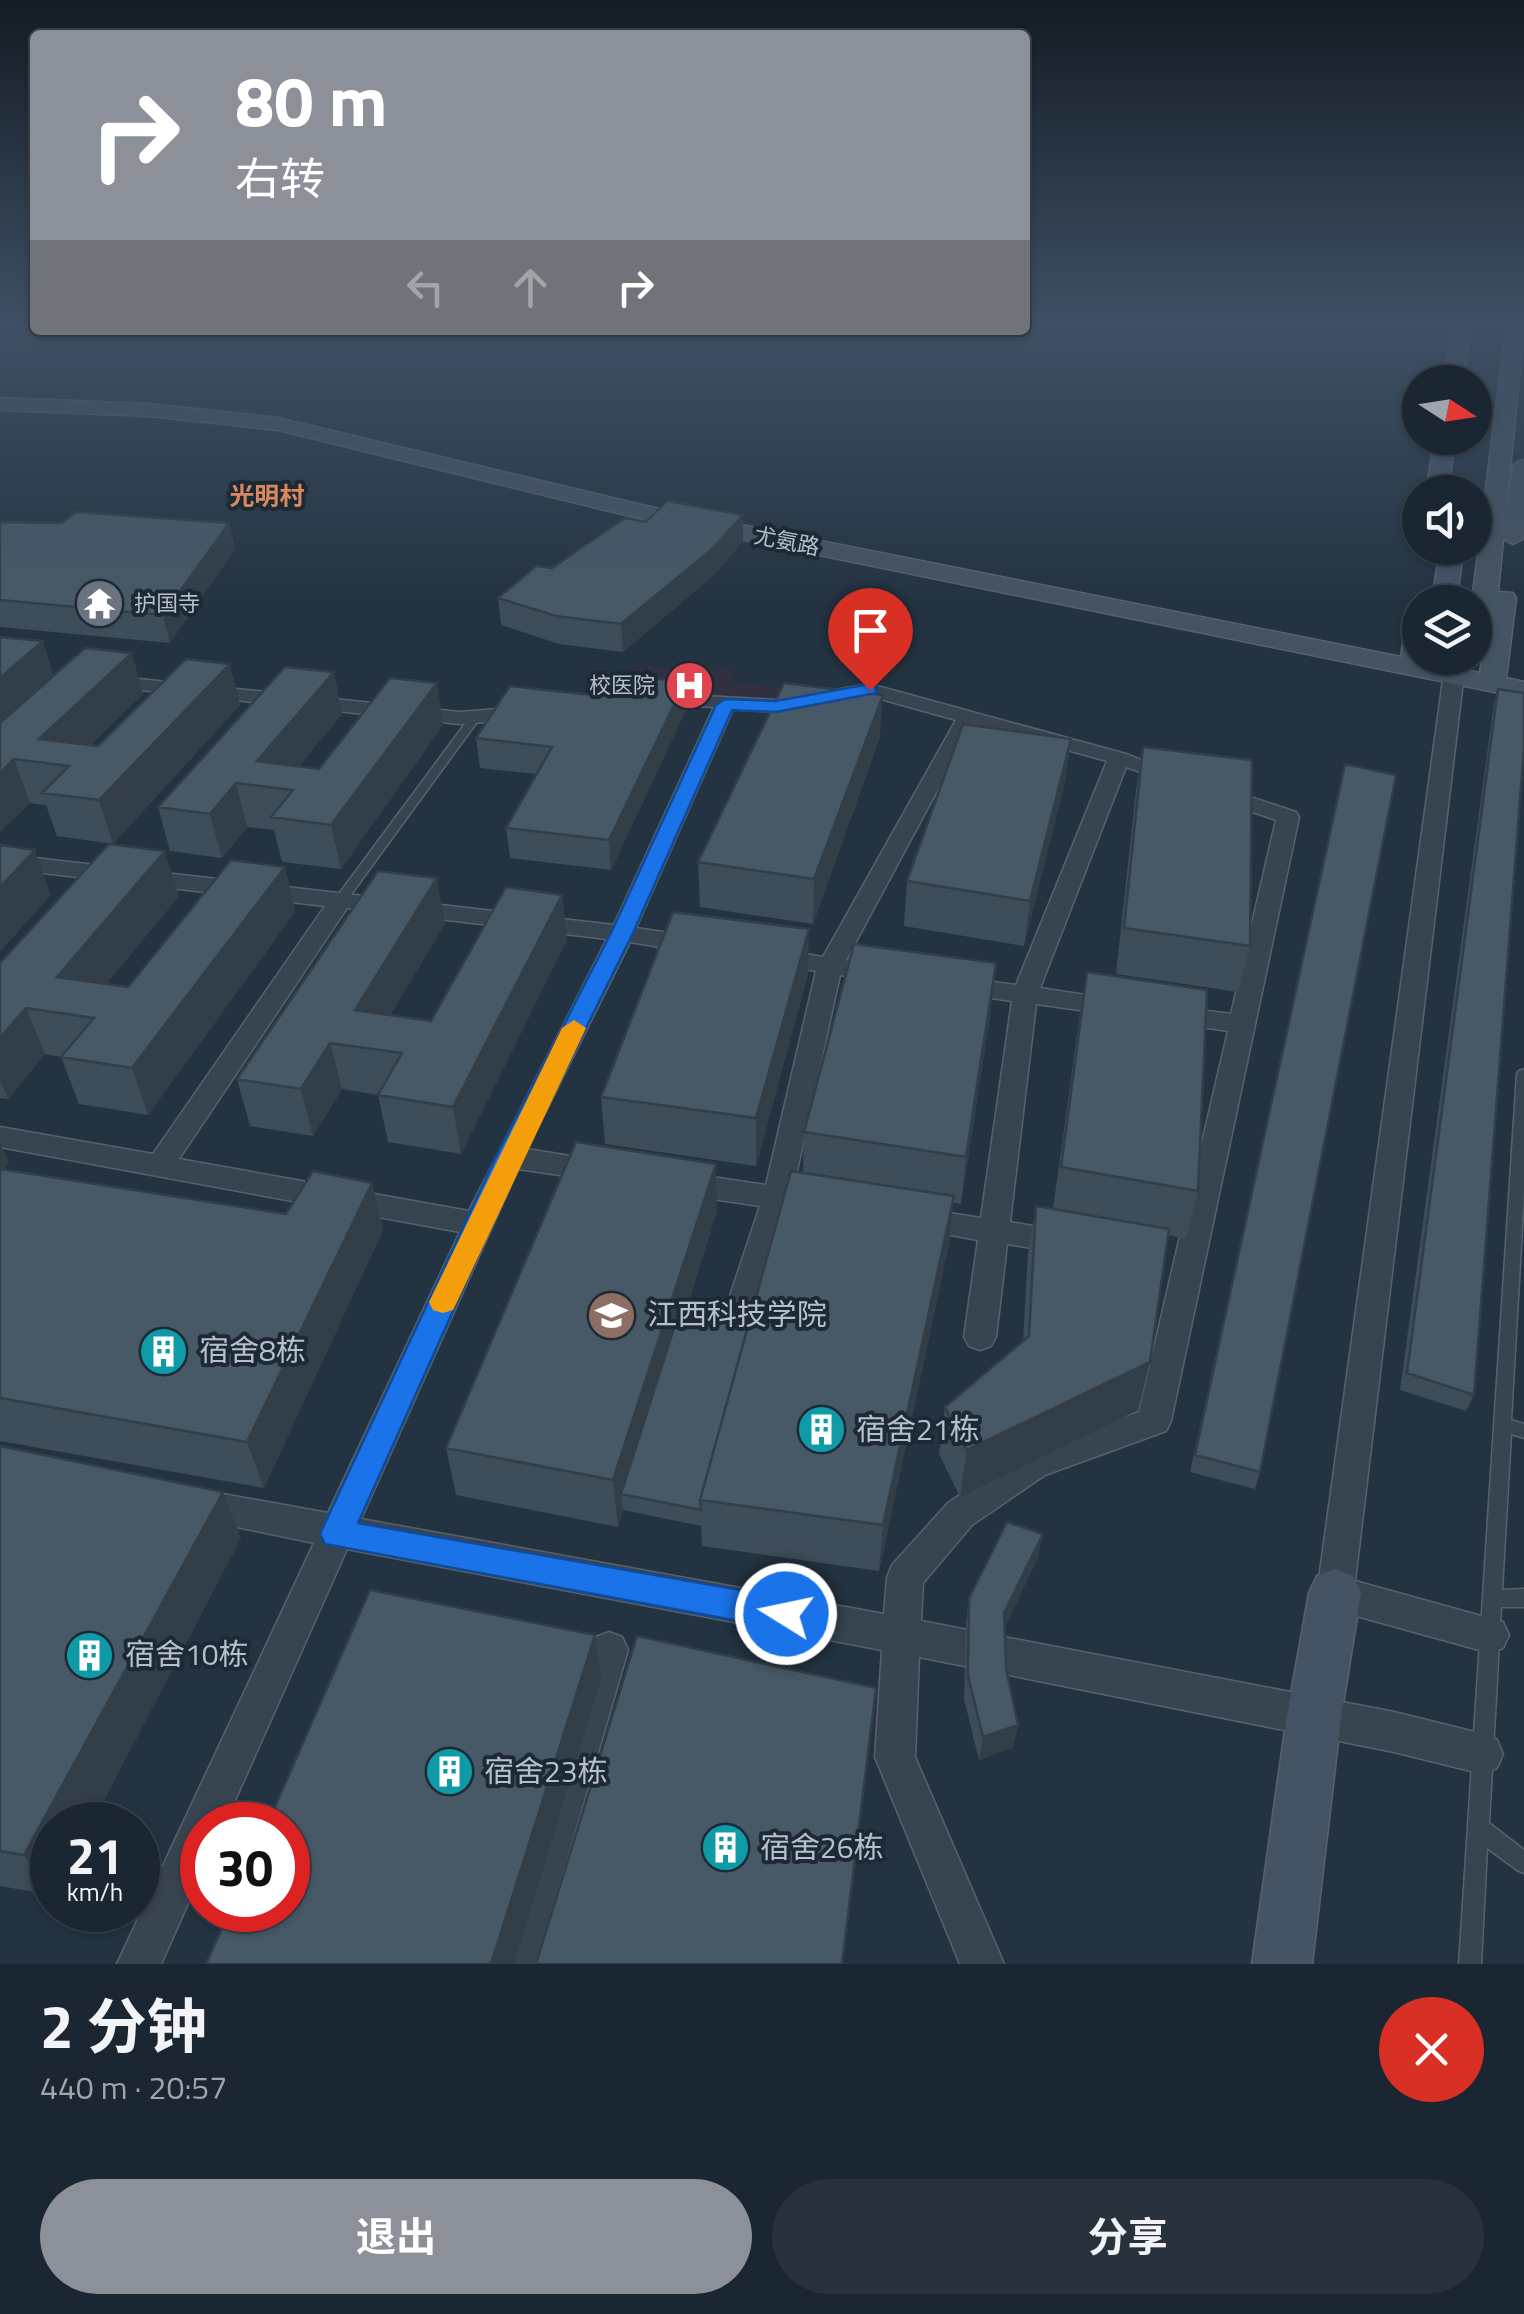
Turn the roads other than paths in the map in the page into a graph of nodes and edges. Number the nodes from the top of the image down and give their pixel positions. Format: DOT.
graph roads {
  1 [pos="241,420"];
  2 [pos="1505,420"];
  3 [pos="1465,455"];
  4 [pos="1524,464"];
  5 [pos="1462,474"];
  6 [pos="1486,585"];
  7 [pos="1402,663"];
  8 [pos="1454,675"];
  9 [pos="1480,675"];
  10 [pos="80,679"];
  11 [pos="1492,681"];
  12 [pos="1524,690"];
  13 [pos="635,695"];
  14 [pos="725,705"];
  15 [pos="548,708"];
  16 [pos="477,715"];
  17 [pos="968,716"];
  18 [pos="1119,758"];
  19 [pos="0,862"];
  20 [pos="340,902"];
  21 [pos="622,933"];
  22 [pos="712,947"];
  23 [pos="752,954"];
  24 [pos="830,966"];
  25 [pos="908,978"];
  26 [pos="947,984"];
  27 [pos="1026,996"];
  28 [pos="1242,1024"];
  29 [pos="1524,1074"];
  30 [pos="0,1137"];
  31 [pos="509,1157"];
  32 [pos="159,1167"];
  33 [pos="777,1198"];
  34 [pos="836,1207"];
  35 [pos="895,1216"];
  36 [pos="478,1224"];
  37 [pos="994,1231"];
  38 [pos="1091,1246"];
  39 [pos="735,1329"];
  40 [pos="980,1337"];
  41 [pos="1502,1424"];
  42 [pos="1524,1431"];
  43 [pos="172,1500"];
  44 [pos="336,1534"];
  45 [pos="1335,1593"];
  46 [pos="1524,1598"];
  47 [pos="1491,1617"];
  48 [pos="902,1635"];
  49 [pos="609,1650"];
  50 [pos="1314,1716"];
  51 [pos="1482,1754"];
  52 [pos="214,1802"];
  53 [pos="1478,1828"];
  54 [pos="1524,1863"];
  55 [pos="180,1876"];
  56 [pos="139,1964"];
  57 [pos="514,1964"];
  58 [pos="982,1964"];
  59 [pos="1282,1964"];
  60 [pos="1470,1964"];
  1 -- 7 [label="main road, 尤氨路"];
  2 -- 6 [label="main road"];
  3 -- 5 [label="main road"];
  4 -- 11 [label="main road"];
  8 -- 45 [label="street"];
  9 -- 11 [label="main road, 尤氨路"];
  10 -- 16 [label="street"];
  11 -- 12 [label="main road, 尤氨路"];
  13 -- 14 [label="street"];
  14 -- 17 [label="street"];
  14 -- 21 [label="street"];
  15 -- 16 [label="street"];
  16 -- 20 [label="lane"];
  17 -- 18 [label="street"];
  17 -- 24 [label="street"];
  18 -- 27 [label="street"];
  18 -- 28 [label="street"];
  19 -- 20 [label="street"];
  20 -- 21 [label="street"];
  20 -- 32 [label="street"];
  21 -- 22 [label="street"];
  21 -- 31 [label="street"];
  23 -- 24 [label="street"];
  24 -- 25 [label="street"];
  24 -- 33 [label="street"];
  26 -- 27 [label="street"];
  27 -- 28 [label="street"];
  27 -- 37 [label="street"];
  28 -- 48 [label="street"];
  29 -- 41 [label="lane"];
  30 -- 32 [label="street"];
  31 -- 33 [label="street"];
  31 -- 36 [label="street"];
  32 -- 36 [label="street"];
  33 -- 34 [label="street"];
  33 -- 39 [label="street"];
  35 -- 37 [label="street"];
  36 -- 44 [label="street"];
  37 -- 38 [label="street"];
  37 -- 40 [label="street"];
  41 -- 42 [label="lane"];
  41 -- 47 [label="lane"];
  43 -- 44 [label="street"];
  44 -- 48 [label="street"];
  44 -- 52 [label="street"];
  45 -- 47 [label="street"];
  45 -- 50 [label="main road"];
  46 -- 47 [label="lane"];
  47 -- 51 [label="lane"];
  48 -- 50 [label="street"];
  48 -- 58 [label="street"];
  49 -- 57 [label="street"];
  50 -- 51 [label="street"];
  50 -- 59 [label="main road"];
  51 -- 53 [label="lane"];
  53 -- 54 [label="lane"];
  53 -- 60 [label="lane"];
  55 -- 56 [label="street"];
}
